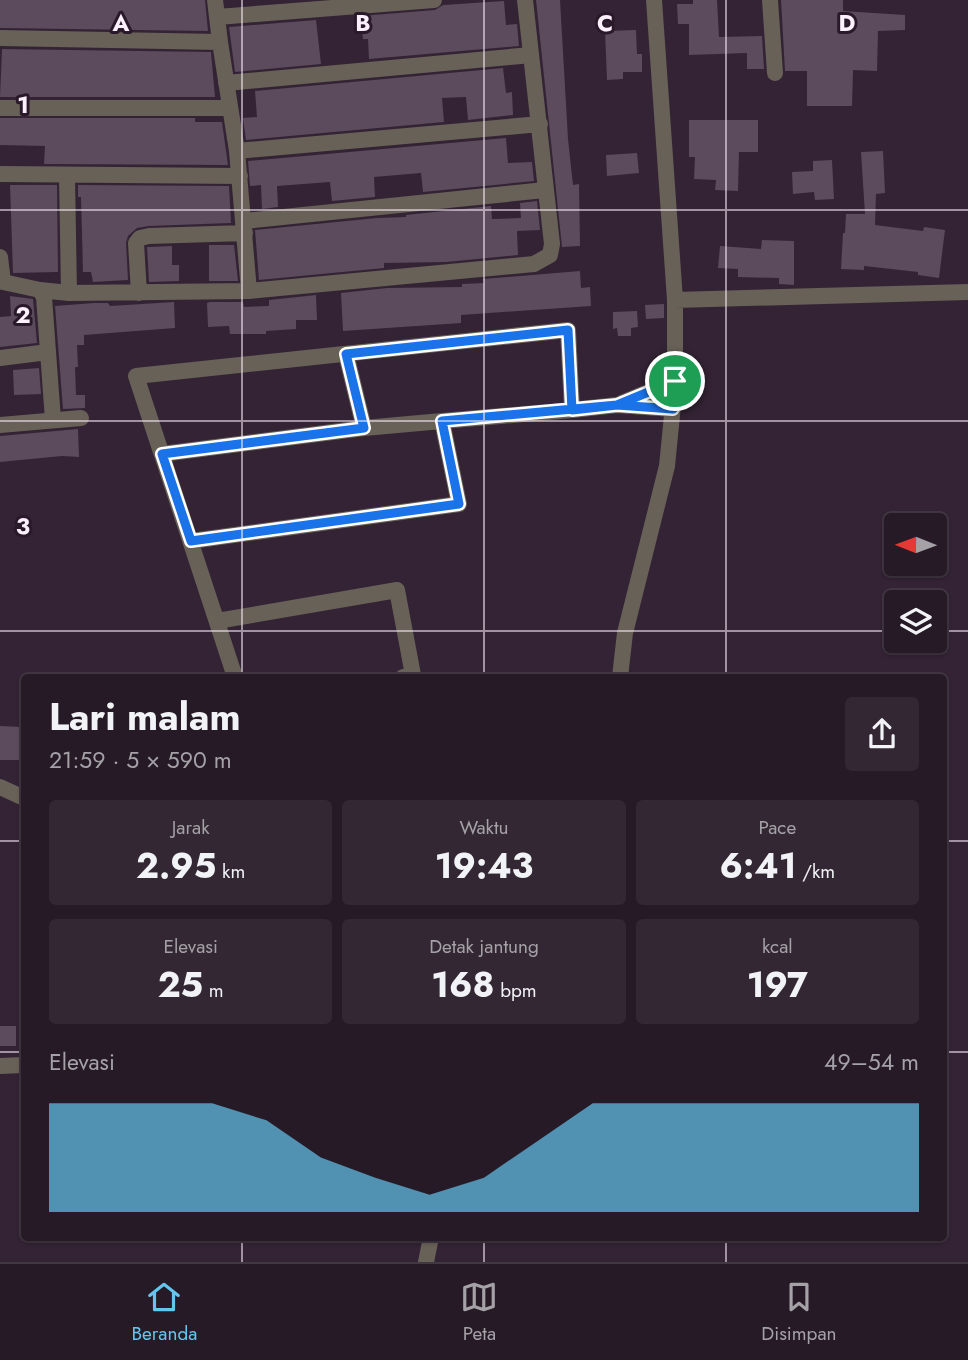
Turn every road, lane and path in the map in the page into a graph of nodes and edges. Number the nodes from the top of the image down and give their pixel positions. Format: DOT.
graph roads {
  1 [pos="215,0"];
  2 [pos="434,0"];
  3 [pos="525,0"];
  4 [pos="654,0"];
  5 [pos="769,0"];
  6 [pos="217,17"];
  7 [pos="0,38"];
  8 [pos="220,43"];
  9 [pos="531,55"];
  10 [pos="775,74"];
  11 [pos="226,83"];
  12 [pos="0,108"];
  13 [pos="230,108"];
  14 [pos="540,124"];
  15 [pos="237,151"];
  16 [pos="0,174"];
  17 [pos="66,175"];
  18 [pos="240,176"];
  19 [pos="545,190"];
  20 [pos="245,227"];
  21 [pos="0,257"];
  22 [pos="2,282"];
  23 [pos="40,290"];
  24 [pos="249,291"];
  25 [pos="968,292"];
  26 [pos="69,293"];
  27 [pos="139,293"];
  28 [pos="675,300"];
  29 [pos="48,352"];
  30 [pos="346,354"];
  31 [pos="0,358"];
  32 [pos="675,381"];
  33 [pos="617,405"];
  34 [pos="673,409"];
  35 [pos="572,410"];
  36 [pos="81,418"];
  37 [pos="52,420"];
  38 [pos="442,421"];
  39 [pos="0,425"];
  40 [pos="364,428"];
  41 [pos="162,454"];
  42 [pos="191,541"];
  43 [pos="217,621"];
  44 [pos="234,674"];
  45 [pos="413,674"];
  46 [pos="620,674"];
  47 [pos="0,787"];
  48 [pos="21,797"];
  49 [pos="21,1065"];
  50 [pos="0,1066"];
  51 [pos="430,1241"];
  52 [pos="426,1262"];
  1 -- 6 [label="street"];
  2 -- 6 [label="street"];
  3 -- 9 [label="street"];
  4 -- 28 [label="street"];
  5 -- 10 [label="street"];
  6 -- 8 [label="street"];
  7 -- 8 [label="street"];
  8 -- 11 [label="street"];
  9 -- 11 [label="street"];
  9 -- 14 [label="street"];
  11 -- 13 [label="street"];
  12 -- 13 [label="street"];
  13 -- 15 [label="street"];
  14 -- 15 [label="street"];
  14 -- 19 [label="street"];
  15 -- 18 [label="street"];
  16 -- 17 [label="street"];
  17 -- 18 [label="street"];
  17 -- 26 [label="street"];
  18 -- 20 [label="street"];
  19 -- 20 [label="street"];
  19 -- 24 [label="street"];
  20 -- 24 [label="street"];
  20 -- 27 [label="street"];
  21 -- 22 [label="street"];
  22 -- 23 [label="street"];
  23 -- 26 [label="street"];
  23 -- 29 [label="street"];
  24 -- 27 [label="street"];
  25 -- 28 [label="street"];
  26 -- 27 [label="street"];
  28 -- 32 [label="street"];
  29 -- 31 [label="street"];
  29 -- 37 [label="street"];
  30 -- 35 [label="street"];
  30 -- 40 [label="street"];
  30 -- 41 [label="street"];
  32 -- 33 [label="street"];
  32 -- 34 [label="street"];
  33 -- 34 [label="street"];
  33 -- 35 [label="street"];
  34 -- 46 [label="street"];
  35 -- 38 [label="street"];
  36 -- 37 [label="street"];
  37 -- 39 [label="street"];
  38 -- 40 [label="street"];
  38 -- 42 [label="street"];
  40 -- 41 [label="street"];
  41 -- 42 [label="street"];
  42 -- 43 [label="street"];
  43 -- 44 [label="street"];
  43 -- 45 [label="street"];
  47 -- 48 [label="street"];
  49 -- 50 [label="street"];
  51 -- 52 [label="street"];
}
